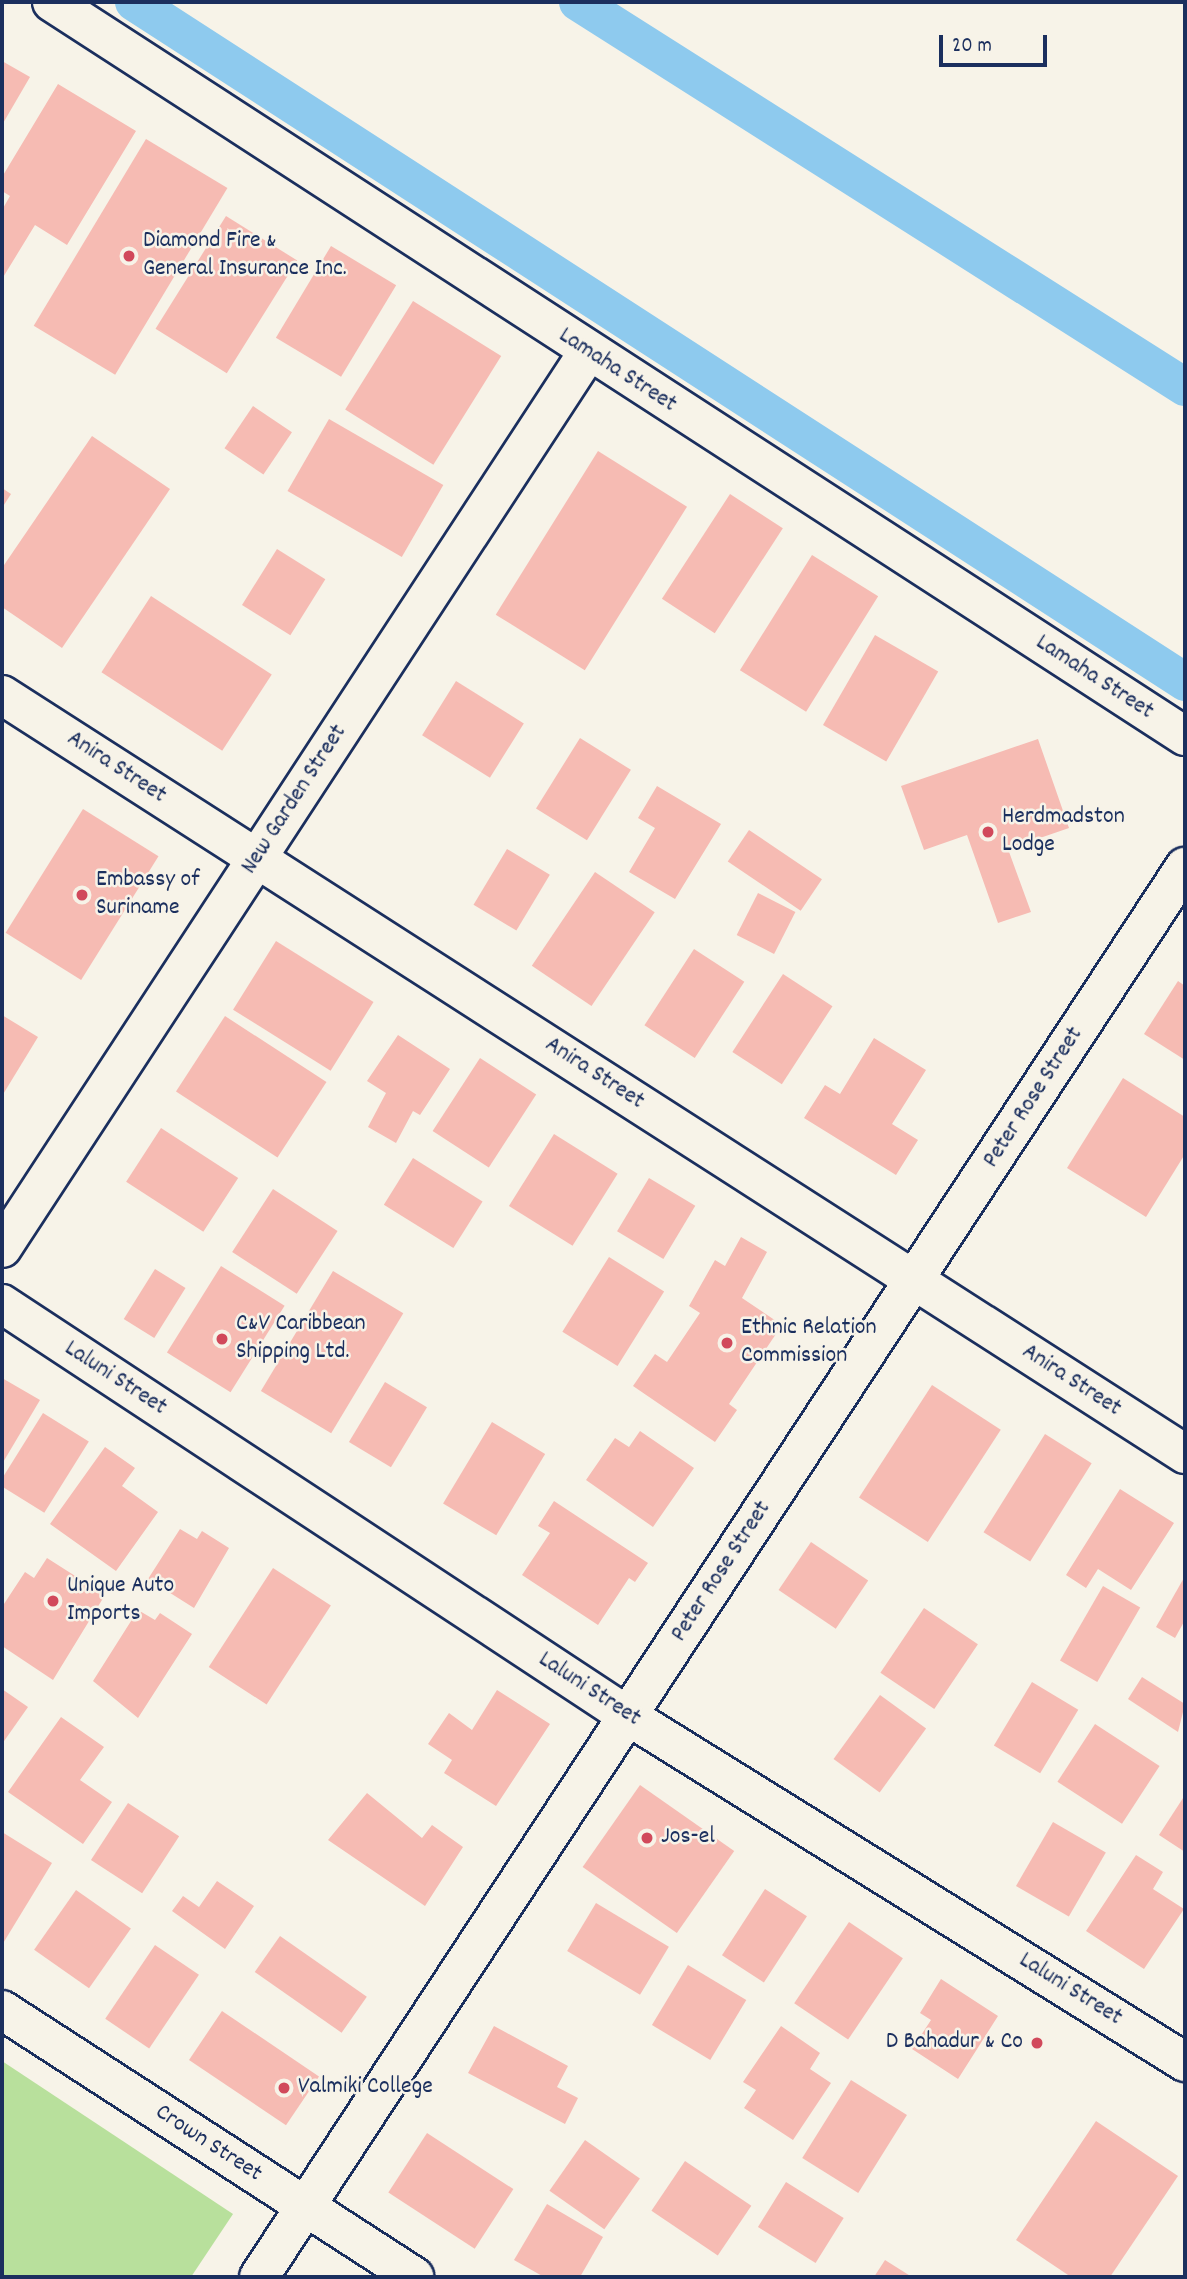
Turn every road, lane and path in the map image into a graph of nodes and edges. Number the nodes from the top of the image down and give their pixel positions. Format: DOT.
graph roads {
  1 [pos="51,2"];
  2 [pos="588,352"];
  3 [pos="2,695"];
  4 [pos="1185,736"];
  5 [pos="257,858"];
  6 [pos="1185,867"];
  7 [pos="2,1248"];
  8 [pos="914,1280"];
  9 [pos="2,1304"];
  10 [pos="1185,1454"];
  11 [pos="628,1716"];
  12 [pos="2,2010"];
  13 [pos="1185,2062"];
  14 [pos="306,2207"];
  15 [pos="260,2277"];
  16 [pos="414,2277"];
  1 -- 2 [label="street, Lamaha Street"];
  2 -- 4 [label="street, Lamaha Street"];
  2 -- 5 [label="street, New Garden Street"];
  3 -- 5 [label="street, Anira Street"];
  5 -- 7 [label="street, New Garden Street"];
  5 -- 8 [label="street, Anira Street"];
  6 -- 8 [label="street, Peter Rose Street"];
  8 -- 10 [label="street, Anira Street"];
  8 -- 11 [label="street, Peter Rose Street"];
  9 -- 11 [label="street, Laluni Street"];
  11 -- 13 [label="street, Laluni Street"];
  11 -- 14 [label="street, Peter Rose Street"];
  12 -- 14 [label="street, Crown Street"];
  14 -- 15 [label="street, Peter Rose Street"];
  14 -- 16 [label="street, Crown Street"];
}
